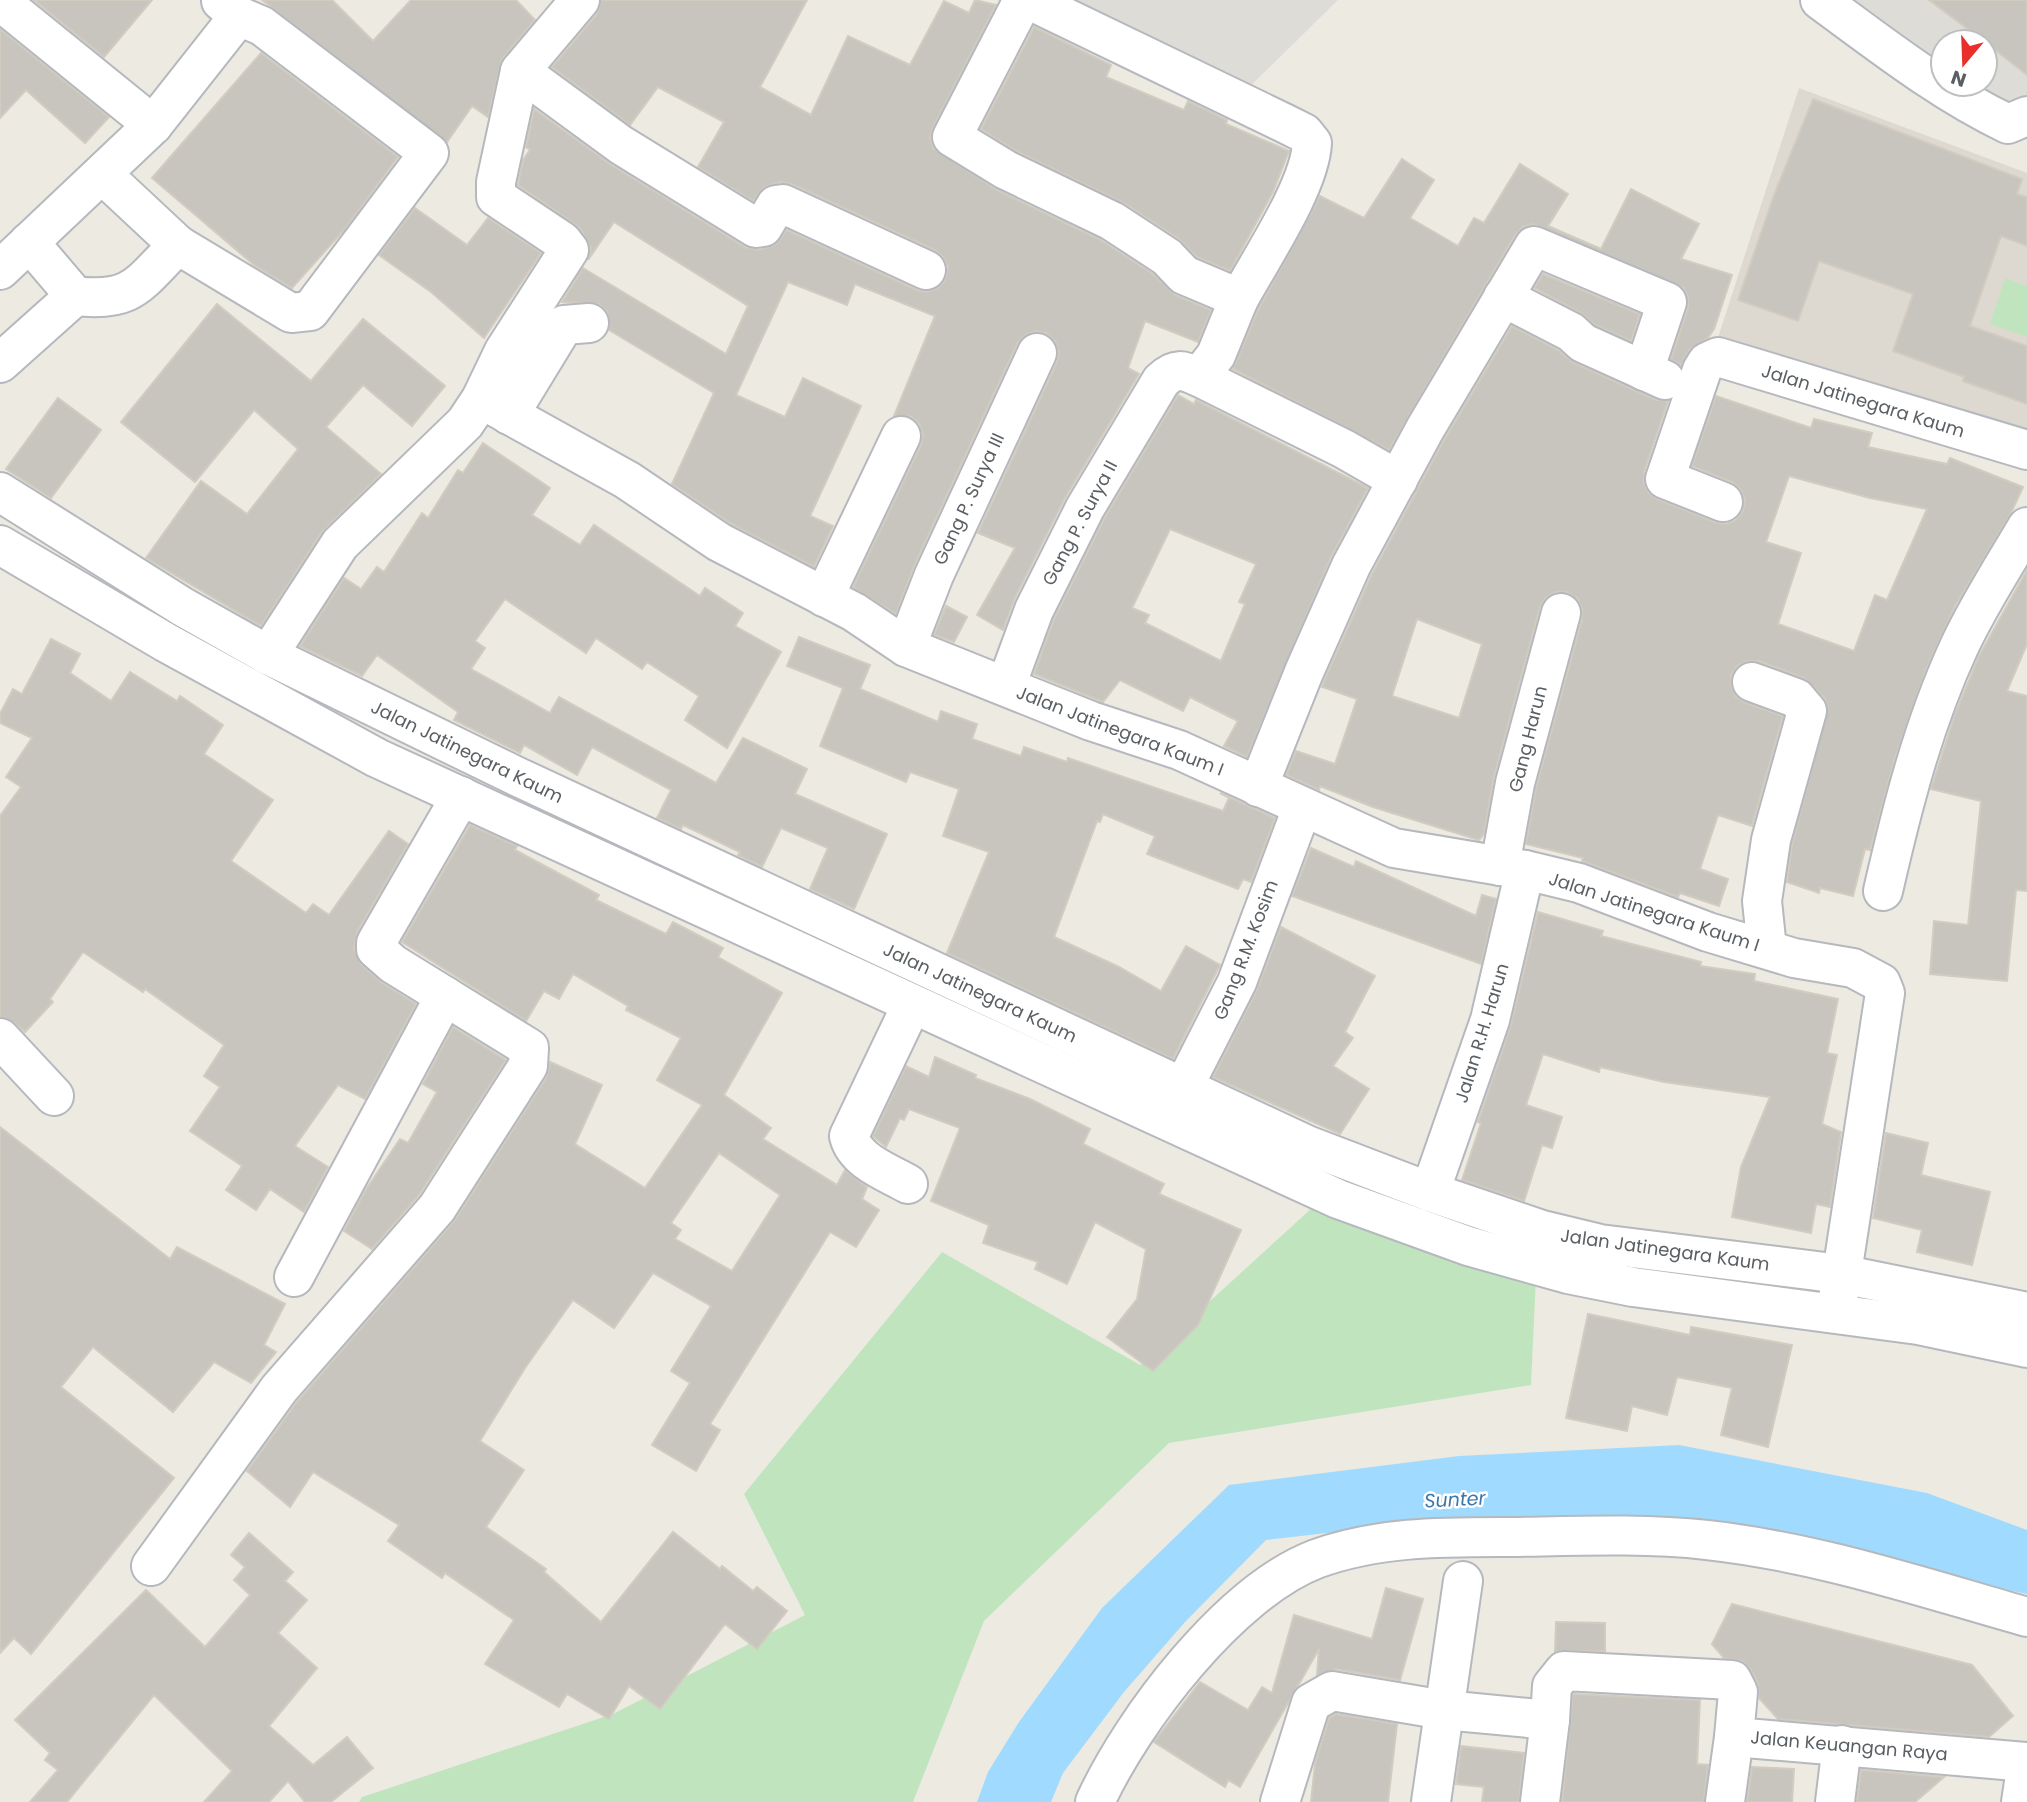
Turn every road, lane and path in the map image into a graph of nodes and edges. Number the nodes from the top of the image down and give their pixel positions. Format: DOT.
graph roads {
  1 [pos="580,0"];
  2 [pos="1023,0"];
  3 [pos="1029,0"];
  4 [pos="1821,0"];
  5 [pos="0,1"];
  6 [pos="230,8"];
  7 [pos="520,71"];
  8 [pos="2027,116"];
  9 [pos="153,125"];
  10 [pos="102,174"];
  11 [pos="29,242"];
  12 [pos="178,245"];
  13 [pos="0,270"];
  14 [pos="926,270"];
  15 [pos="75,296"];
  16 [pos="1503,297"];
  17 [pos="1238,301"];
  18 [pos="589,324"];
  19 [pos="1037,353"];
  20 [pos="0,363"];
  21 [pos="1644,371"];
  22 [pos="1186,374"];
  23 [pos="1698,380"];
  24 [pos="495,407"];
  25 [pos="901,436"];
  26 [pos="2027,450"];
  27 [pos="1398,480"];
  28 [pos="0,492"];
  29 [pos="1723,502"];
  30 [pos="2027,527"];
  31 [pos="0,545"];
  32 [pos="824,597"];
  33 [pos="183,607"];
  34 [pos="1561,613"];
  35 [pos="165,642"];
  36 [pos="906,647"];
  37 [pos="268,655"];
  38 [pos="1752,682"];
  39 [pos="1006,686"];
  40 [pos="1258,787"];
  41 [pos="461,796"];
  42 [pos="1302,808"];
  43 [pos="1512,868"];
  44 [pos="1883,891"];
  45 [pos="1767,949"];
  46 [pos="445,996"];
  47 [pos="912,1004"];
  48 [pos="0,1038"];
  49 [pos="1183,1088"];
  50 [pos="54,1096"];
  51 [pos="908,1184"];
  52 [pos="1430,1192"];
  53 [pos="1841,1274"];
  54 [pos="294,1277"];
  55 [pos="2027,1311"];
  56 [pos="1836,1312"];
  57 [pos="2027,1348"];
  58 [pos="151,1566"];
  59 [pos="1463,1581"];
  60 [pos="2027,1617"];
  61 [pos="1444,1710"];
  62 [pos="1550,1720"];
  63 [pos="1734,1737"];
  64 [pos="1842,1745"];
  65 [pos="2027,1762"];
  66 [pos="1095,1802"];
  67 [pos="1280,1802"];
  68 [pos="1431,1802"];
  69 [pos="1540,1802"];
  70 [pos="1726,1802"];
  71 [pos="1835,1802"];
  72 [pos="2021,1802"];
  1 -- 7 [label="street"];
  2 -- 17 [label="street"];
  3 -- 17 [label="street, Gang P. Surya II"];
  4 -- 8 [label="street"];
  5 -- 9 [label="street"];
  6 -- 9 [label="street"];
  6 -- 12 [label="street"];
  7 -- 14 [label="street"];
  7 -- 24 [label="street"];
  9 -- 10 [label="street"];
  10 -- 11 [label="street"];
  10 -- 12 [label="street"];
  11 -- 13 [label="street"];
  11 -- 15 [label="street"];
  12 -- 15 [label="street"];
  15 -- 20 [label="street"];
  16 -- 21 [label="street"];
  16 -- 21 [label="street"];
  16 -- 27 [label="street"];
  17 -- 22 [label="street, Gang P. Surya II"];
  18 -- 24 [label="street"];
  19 -- 36 [label="street, Gang P. Surya III"];
  21 -- 23 [label="street"];
  22 -- 27 [label="street"];
  22 -- 39 [label="street, Gang P. Surya II"];
  23 -- 26 [label="street, Jalan Jatinegara Kaum"];
  23 -- 29 [label="street"];
  24 -- 32 [label="street, Jalan Jatinegara Kaum I"];
  24 -- 37 [label="street"];
  25 -- 32 [label="street"];
  27 -- 40 [label="street"];
  28 -- 33 [label="street, Jalan Jatinegara Kaum"];
  30 -- 44 [label="street"];
  31 -- 35 [label="street, Jalan Jatinegara Kaum"];
  32 -- 36 [label="street, Jalan Jatinegara Kaum I"];
  33 -- 35 [label="street"];
  33 -- 37 [label="street, Jalan Jatinegara Kaum"];
  34 -- 43 [label="street, Gang Harun"];
  35 -- 41 [label="street, Jalan Jatinegara Kaum"];
  36 -- 39 [label="street, Jalan Jatinegara Kaum I"];
  37 -- 49 [label="street, Jalan Jatinegara Kaum"];
  38 -- 45 [label="street"];
  39 -- 40 [label="street, Jalan Jatinegara Kaum I"];
  40 -- 42 [label="street, Jalan Jatinegara Kaum I"];
  41 -- 46 [label="street"];
  41 -- 47 [label="street, Jalan Jatinegara Kaum"];
  42 -- 43 [label="street, Jalan Jatinegara Kaum I"];
  42 -- 49 [label="street, Gang R.M. Kosim"];
  43 -- 45 [label="street, Jalan Jatinegara Kaum I"];
  43 -- 52 [label="street, Jalan R.H. Harun"];
  45 -- 53 [label="street, Jalan Jatinegara Kaum I"];
  46 -- 54 [label="street"];
  46 -- 58 [label="street"];
  47 -- 51 [label="street"];
  47 -- 56 [label="street, Jalan Jatinegara Kaum"];
  48 -- 50 [label="street"];
  49 -- 52 [label="street, Jalan Jatinegara Kaum"];
  52 -- 53 [label="street, Jalan Jatinegara Kaum"];
  53 -- 55 [label="street, Jalan Jatinegara Kaum"];
  53 -- 56 [label="street, Jalan Jatinegara Kaum I"];
  56 -- 57 [label="street, Jalan Jatinegara Kaum"];
  59 -- 61 [label="street"];
  60 -- 66 [label="street"];
  61 -- 62 [label="street"];
  61 -- 67 [label="street"];
  61 -- 68 [label="street"];
  62 -- 63 [label="street, Jalan Keuangan Raya"];
  62 -- 69 [label="street"];
  63 -- 64 [label="street, Jalan Keuangan Raya"];
  63 -- 70 [label="street"];
  64 -- 65 [label="street, Jalan Keuangan Raya"];
  64 -- 71 [label="street"];
  65 -- 72 [label="street"];
}
